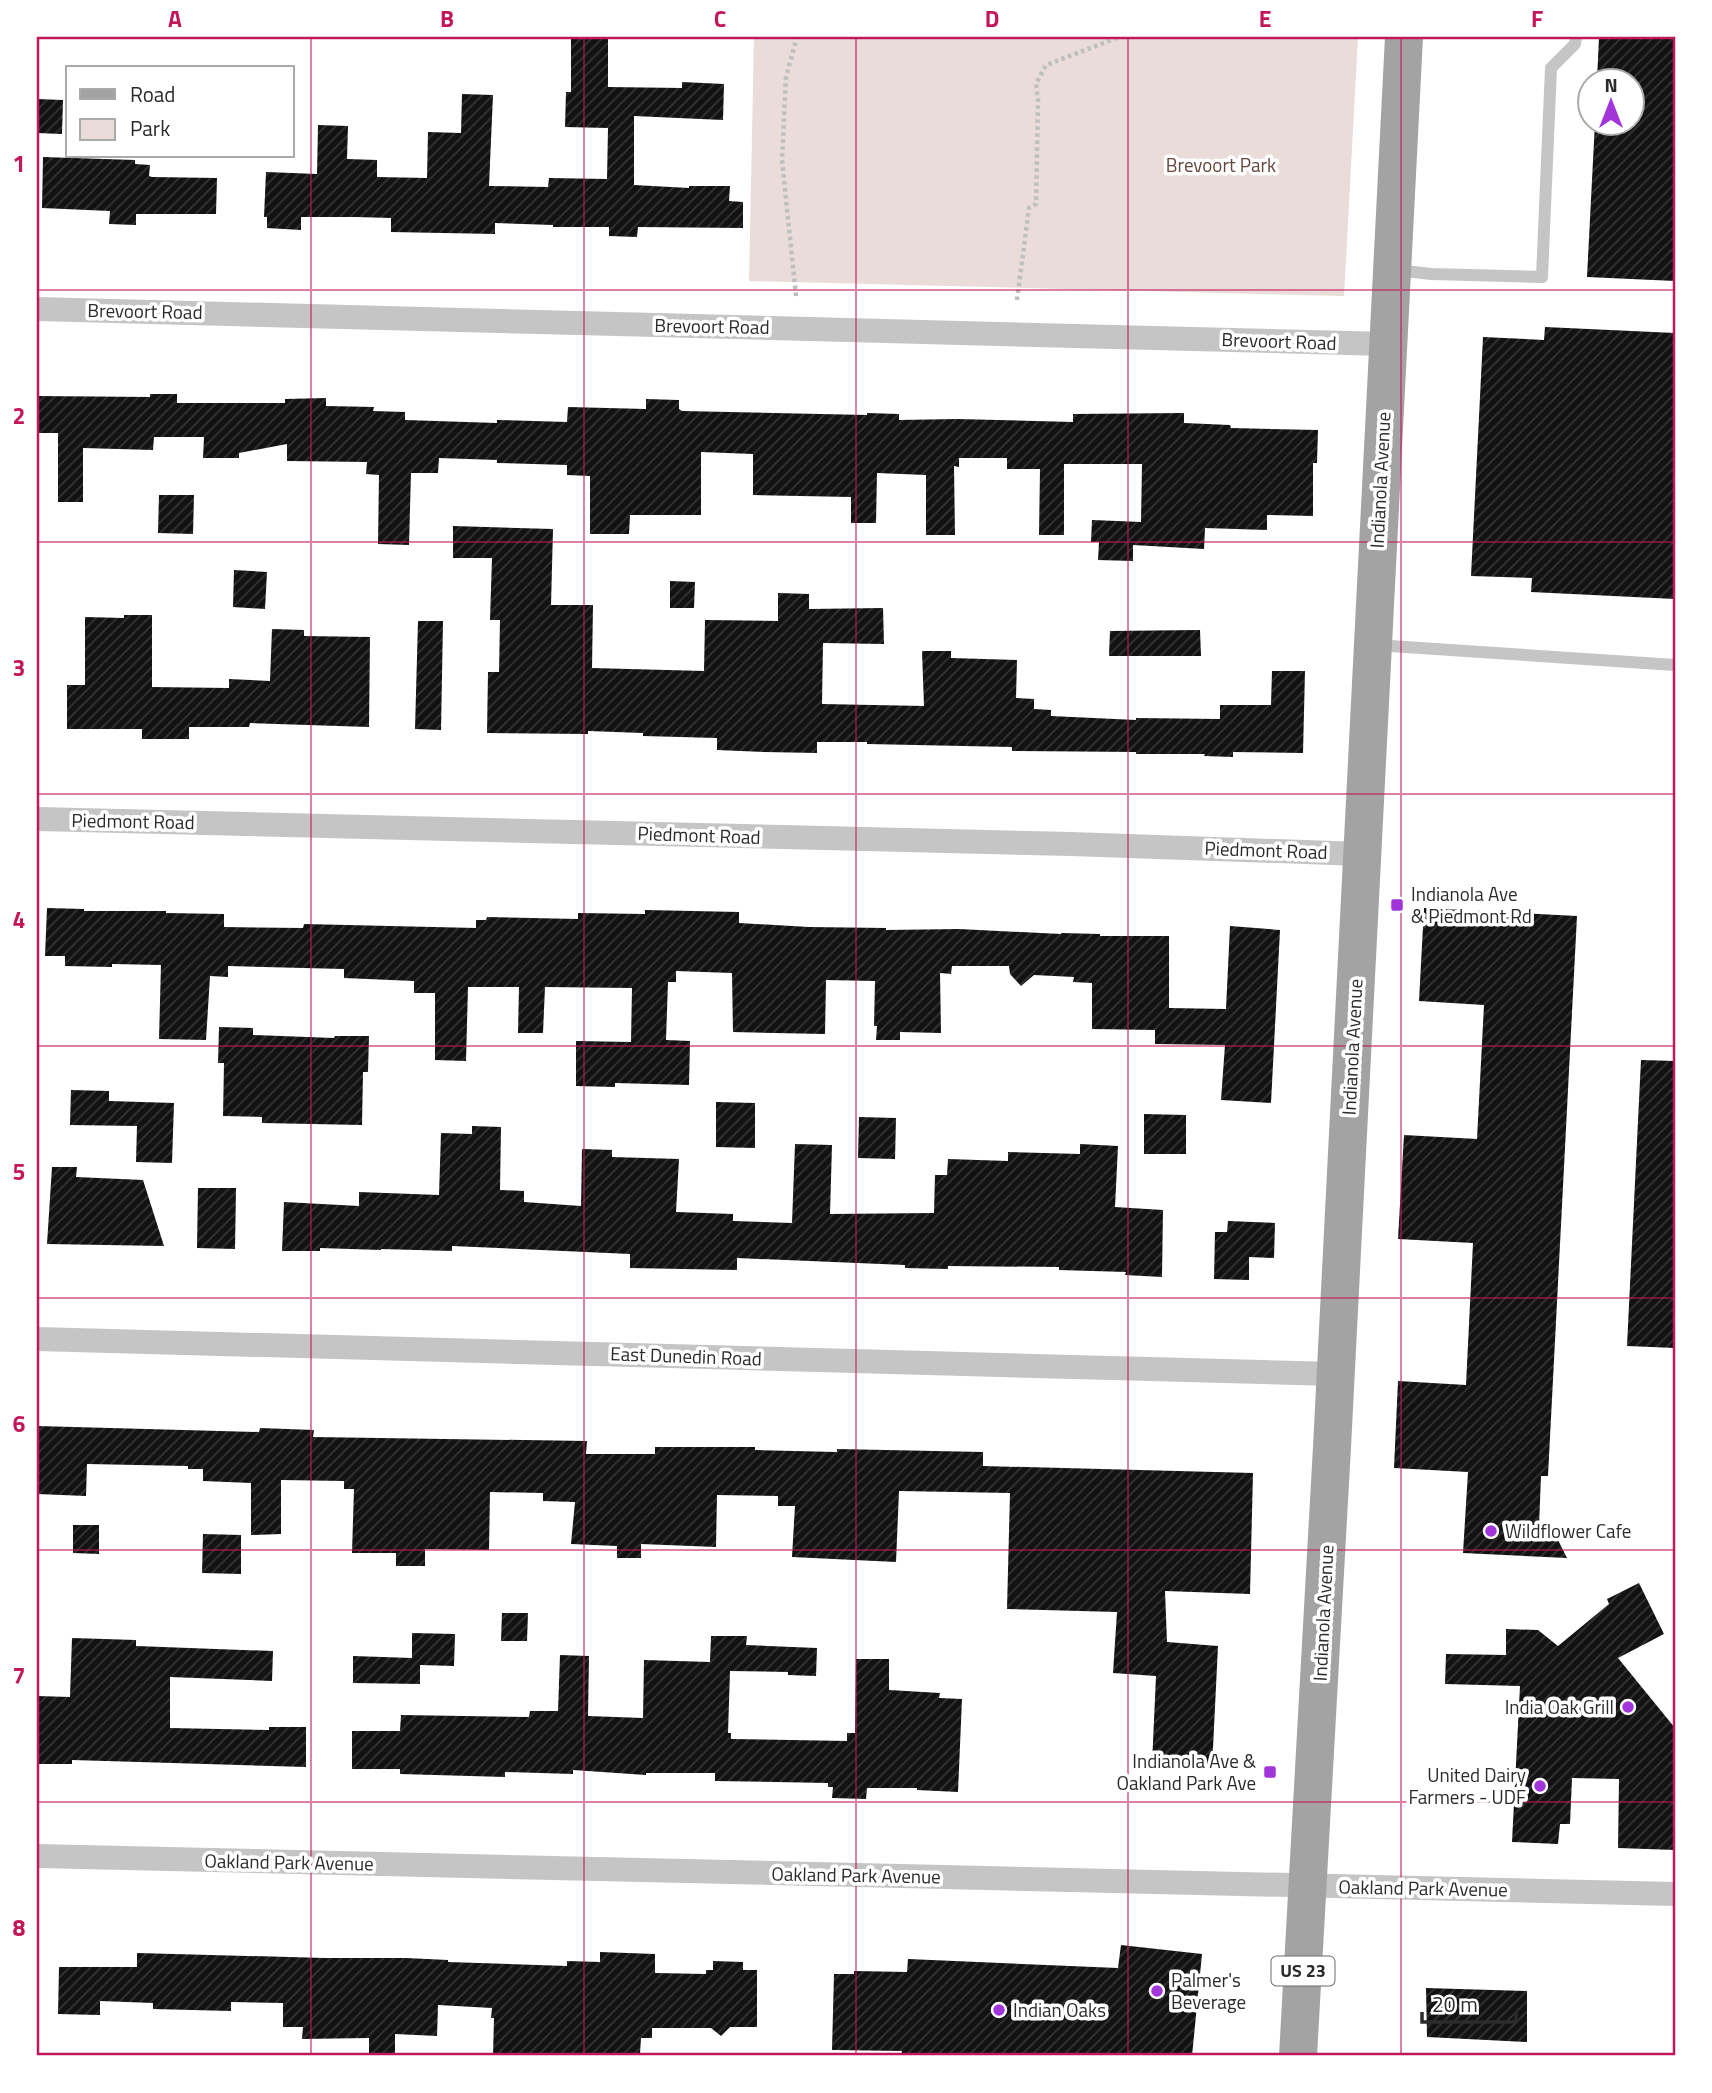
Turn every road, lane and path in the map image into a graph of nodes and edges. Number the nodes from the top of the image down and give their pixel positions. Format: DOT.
graph roads {
  1 [pos="797,37"];
  2 [pos="1119,37"];
  3 [pos="1404,37"];
  4 [pos="1576,37"];
  5 [pos="1391,270"];
  6 [pos="796,296"];
  7 [pos="1017,300"];
  8 [pos="37,309"];
  9 [pos="1387,344"];
  10 [pos="1373,645"];
  11 [pos="1675,664"];
  12 [pos="37,819"];
  13 [pos="1362,853"];
  14 [pos="37,1339"];
  15 [pos="1334,1374"];
  16 [pos="37,1856"];
  17 [pos="1308,1885"];
  18 [pos="1675,1894"];
  19 [pos="1298,2056"];
  1 -- 6 [label="path"];
  2 -- 7 [label="path"];
  3 -- 5 [label="main road, Indianola Avenue / US 23"];
  4 -- 5 [label="lane"];
  5 -- 9 [label="main road, Indianola Avenue / US 23"];
  8 -- 9 [label="street, Brevoort Road"];
  9 -- 10 [label="main road, Indianola Avenue / US 23"];
  10 -- 11 [label="lane"];
  10 -- 13 [label="main road, Indianola Avenue / US 23"];
  12 -- 13 [label="street, Piedmont Road"];
  13 -- 15 [label="main road, Indianola Avenue / US 23"];
  14 -- 15 [label="street, East Dunedin Road"];
  15 -- 17 [label="main road, Indianola Avenue / US 23"];
  16 -- 17 [label="street, Oakland Park Avenue"];
  17 -- 18 [label="street, Oakland Park Avenue"];
  17 -- 19 [label="main road, Indianola Avenue / US 23"];
}
